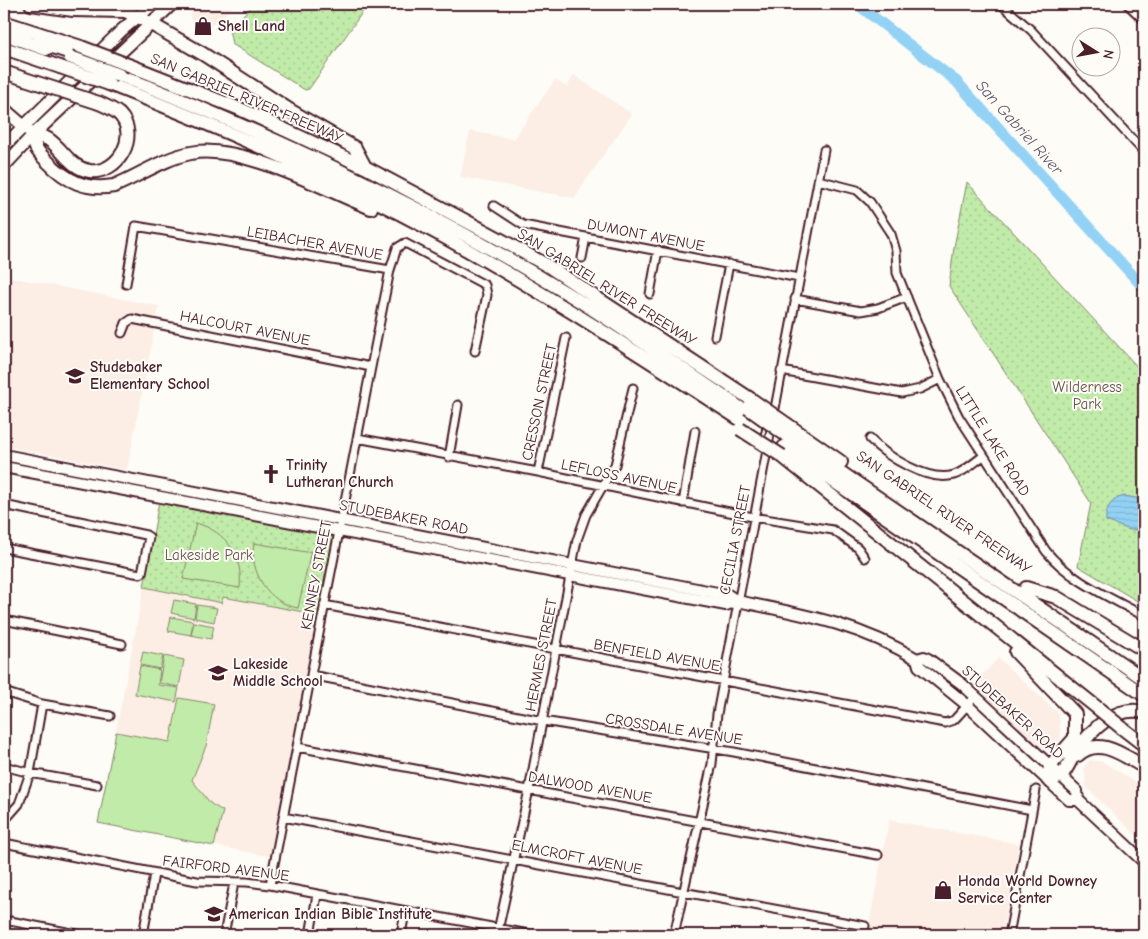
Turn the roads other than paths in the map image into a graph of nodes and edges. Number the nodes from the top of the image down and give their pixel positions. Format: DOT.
graph roads {
  1 [pos="31,4"];
  2 [pos="153,4"];
  3 [pos="172,4"];
  4 [pos="1001,4"];
  5 [pos="1126,4"];
  6 [pos="138,17"];
  7 [pos="1144,20"];
  8 [pos="4,22"];
  9 [pos="152,24"];
  10 [pos="4,30"];
  11 [pos="4,34"];
  12 [pos="4,48"];
  13 [pos="75,53"];
  14 [pos="124,71"];
  15 [pos="4,72"];
  16 [pos="4,108"];
  17 [pos="28,130"];
  18 [pos="4,146"];
  19 [pos="824,150"];
  20 [pos="1144,152"];
  21 [pos="4,166"];
  22 [pos="365,167"];
  23 [pos="818,180"];
  24 [pos="494,206"];
  25 [pos="586,237"];
  26 [pos="446,238"];
  27 [pos="658,250"];
  28 [pos="582,258"];
  29 [pos="729,264"];
  30 [pos="390,270"];
  31 [pos="799,278"];
  32 [pos="126,284"];
  33 [pos="650,294"];
  34 [pos="907,297"];
  35 [pos="795,298"];
  36 [pos="122,333"];
  37 [pos="715,336"];
  38 [pos="566,338"];
  39 [pos="476,351"];
  40 [pos="371,367"];
  41 [pos="781,371"];
  42 [pos="668,373"];
  43 [pos="940,379"];
  44 [pos="633,388"];
  45 [pos="750,404"];
  46 [pos="458,405"];
  47 [pos="756,424"];
  48 [pos="695,431"];
  49 [pos="357,438"];
  50 [pos="870,439"];
  51 [pos="785,440"];
  52 [pos="4,455"];
  53 [pos="984,456"];
  54 [pos="449,457"];
  55 [pos="4,466"];
  56 [pos="538,472"];
  57 [pos="602,487"];
  58 [pos="683,503"];
  59 [pos="4,505"];
  60 [pos="753,517"];
  61 [pos="340,526"];
  62 [pos="4,548"];
  63 [pos="865,558"];
  64 [pos="572,570"];
  65 [pos="1026,588"];
  66 [pos="737,601"];
  67 [pos="324,605"];
  68 [pos="972,607"];
  69 [pos="1144,616"];
  70 [pos="4,620"];
  71 [pos="122,644"];
  72 [pos="556,650"];
  73 [pos="1144,650"];
  74 [pos="917,659"];
  75 [pos="1144,670"];
  76 [pos="311,675"];
  77 [pos="1144,679"];
  78 [pos="723,681"];
  79 [pos="4,692"];
  80 [pos="1144,695"];
  81 [pos="975,697"];
  82 [pos="42,704"];
  83 [pos="968,705"];
  84 [pos="1144,712"];
  85 [pos="110,716"];
  86 [pos="543,721"];
  87 [pos="1144,745"];
  88 [pos="297,747"];
  89 [pos="713,750"];
  90 [pos="1074,758"];
  91 [pos="4,766"];
  92 [pos="1050,766"];
  93 [pos="1144,767"];
  94 [pos="30,773"];
  95 [pos="1061,776"];
  96 [pos="1048,780"];
  97 [pos="97,785"];
  98 [pos="529,790"];
  99 [pos="1036,790"];
  100 [pos="1078,800"];
  101 [pos="1032,810"];
  102 [pos="283,817"];
  103 [pos="4,821"];
  104 [pos="701,821"];
  105 [pos="4,844"];
  106 [pos="878,855"];
  107 [pos="513,858"];
  108 [pos="1144,862"];
  109 [pos="154,874"];
  110 [pos="234,883"];
  111 [pos="270,885"];
  112 [pos="684,891"];
  113 [pos="317,895"];
  114 [pos="405,912"];
  115 [pos="4,925"];
  116 [pos="865,926"];
  117 [pos="497,932"];
  118 [pos="82,935"];
  119 [pos="143,935"];
  120 [pos="224,935"];
  121 [pos="310,935"];
  122 [pos="401,935"];
  123 [pos="534,935"];
  124 [pos="674,935"];
  125 [pos="1009,935"];
  1 -- 6 [label="highway"];
  2 -- 6 [label="main road"];
  3 -- 9 [label="main road"];
  4 -- 20 [label="street"];
  5 -- 7 [label="street"];
  6 -- 9 [label="highway"];
  6 -- 17 [label="main road"];
  8 -- 13 [label="highway, SAN GABRIEL RIVER FREEWAY"];
  9 -- 17 [label="main road"];
  9 -- 22 [label="highway"];
  10 -- 13 [label="highway"];
  11 -- 13 [label="highway"];
  12 -- 26 [label="highway, SAN GABRIEL RIVER FREEWAY, bridge"];
  13 -- 14 [label="highway, SAN GABRIEL RIVER FREEWAY, bridge"];
  14 -- 22 [label="highway, SAN GABRIEL RIVER FREEWAY"];
  14 -- 45 [label="highway"];
  14 -- 47 [label="highway"];
  15 -- 17 [label="highway, bridge"];
  16 -- 17 [label="main road"];
  17 -- 18 [label="main road"];
  17 -- 21 [label="main road"];
  17 -- 26 [label="highway"];
  19 -- 23 [label="street, CECILIA STREET"];
  22 -- 45 [label="highway, SAN GABRIEL RIVER FREEWAY"];
  23 -- 31 [label="street, CECILIA STREET"];
  23 -- 34 [label="street, LITTLE LAKE ROAD"];
  24 -- 25 [label="street, DUMONT AVENUE"];
  25 -- 27 [label="street, DUMONT AVENUE"];
  25 -- 28 [label="street"];
  26 -- 42 [label="highway, SAN GABRIEL RIVER FREEWAY"];
  27 -- 29 [label="street, DUMONT AVENUE"];
  27 -- 33 [label="street"];
  29 -- 31 [label="street, DUMONT AVENUE"];
  29 -- 37 [label="street"];
  30 -- 32 [label="street, LEIBACHER AVENUE"];
  30 -- 39 [label="street, LEIBACHER AVENUE"];
  30 -- 40 [label="street, KENNEY STREET"];
  31 -- 35 [label="street, CECILIA STREET"];
  34 -- 35 [label="street"];
  34 -- 43 [label="street, LITTLE LAKE ROAD"];
  35 -- 41 [label="street, CECILIA STREET"];
  36 -- 40 [label="street, HALCOURT AVENUE"];
  38 -- 56 [label="street, CRESSON STREET"];
  40 -- 49 [label="street, KENNEY STREET"];
  41 -- 43 [label="street"];
  41 -- 60 [label="street, CECILIA STREET"];
  42 -- 47 [label="highway, SAN GABRIEL RIVER FREEWAY"];
  42 -- 51 [label="highway, bridge"];
  43 -- 53 [label="street, LITTLE LAKE ROAD"];
  44 -- 57 [label="street, HERMES STREET"];
  45 -- 51 [label="highway, SAN GABRIEL RIVER FREEWAY, bridge"];
  46 -- 54 [label="street"];
  47 -- 51 [label="highway, SAN GABRIEL RIVER FREEWAY"];
  48 -- 58 [label="street"];
  49 -- 54 [label="street, LEFLOSS AVENUE"];
  49 -- 61 [label="street, KENNEY STREET"];
  50 -- 53 [label="street"];
  51 -- 65 [label="highway, SAN GABRIEL RIVER FREEWAY"];
  51 -- 68 [label="highway"];
  51 -- 77 [label="highway"];
  51 -- 80 [label="highway, SAN GABRIEL RIVER FREEWAY"];
  52 -- 61 [label="main road, STUDEBAKER ROAD"];
  53 -- 69 [label="street, LITTLE LAKE ROAD"];
  54 -- 56 [label="street, LEFLOSS AVENUE"];
  55 -- 61 [label="main road, STUDEBAKER ROAD"];
  56 -- 57 [label="street, LEFLOSS AVENUE"];
  57 -- 58 [label="street, LEFLOSS AVENUE"];
  57 -- 64 [label="street, HERMES STREET"];
  58 -- 60 [label="street, LEFLOSS AVENUE"];
  59 -- 62 [label="street"];
  60 -- 63 [label="street, LEFLOSS AVENUE"];
  60 -- 66 [label="street, CECILIA STREET"];
  61 -- 64 [label="main road, STUDEBAKER ROAD"];
  61 -- 67 [label="street, KENNEY STREET"];
  64 -- 66 [label="main road, STUDEBAKER ROAD"];
  64 -- 72 [label="street, HERMES STREET"];
  65 -- 73 [label="highway"];
  65 -- 75 [label="highway, SAN GABRIEL RIVER FREEWAY"];
  66 -- 74 [label="main road, STUDEBAKER ROAD"];
  66 -- 78 [label="street, CECILIA STREET"];
  67 -- 72 [label="street, BENFIELD AVENUE"];
  67 -- 76 [label="street, KENNEY STREET"];
  68 -- 87 [label="highway, bridge"];
  68 -- 92 [label="highway"];
  70 -- 71 [label="street"];
  72 -- 78 [label="street, BENFIELD AVENUE"];
  72 -- 86 [label="street, HERMES STREET"];
  74 -- 81 [label="main road, STUDEBAKER ROAD"];
  74 -- 83 [label="main road, STUDEBAKER ROAD"];
  76 -- 86 [label="street, CROSSDALE AVENUE"];
  76 -- 88 [label="street, KENNEY STREET"];
  78 -- 83 [label="street, BENFIELD AVENUE"];
  78 -- 89 [label="street, CECILIA STREET"];
  79 -- 82 [label="street"];
  81 -- 83 [label="street, BENFIELD AVENUE"];
  81 -- 92 [label="main road, STUDEBAKER ROAD"];
  82 -- 85 [label="street"];
  82 -- 94 [label="street"];
  83 -- 96 [label="main road, STUDEBAKER ROAD"];
  84 -- 90 [label="highway"];
  86 -- 89 [label="street, CROSSDALE AVENUE"];
  86 -- 98 [label="street, HERMES STREET"];
  88 -- 98 [label="street, DALWOOD AVENUE"];
  88 -- 102 [label="street, KENNEY STREET"];
  89 -- 101 [label="street, CROSSDALE AVENUE"];
  89 -- 104 [label="street, CECILIA STREET"];
  90 -- 93 [label="highway"];
  90 -- 95 [label="highway"];
  91 -- 94 [label="street"];
  92 -- 95 [label="main road, STUDEBAKER ROAD"];
  92 -- 96 [label="highway"];
  94 -- 97 [label="street"];
  94 -- 103 [label="street"];
  95 -- 96 [label="highway"];
  95 -- 100 [label="main road, STUDEBAKER ROAD"];
  96 -- 100 [label="main road, STUDEBAKER ROAD"];
  98 -- 104 [label="street, DALWOOD AVENUE"];
  98 -- 107 [label="street, HERMES STREET"];
  99 -- 101 [label="street"];
  100 -- 108 [label="main road, STUDEBAKER ROAD"];
  101 -- 125 [label="street"];
  102 -- 107 [label="street, ELMCROFT AVENUE"];
  102 -- 111 [label="street, KENNEY STREET"];
  104 -- 106 [label="street, DALWOOD AVENUE"];
  104 -- 112 [label="street, CECILIA STREET"];
  105 -- 109 [label="street, FAIRFORD AVENUE"];
  107 -- 112 [label="street, ELMCROFT AVENUE"];
  107 -- 117 [label="street, HERMES STREET"];
  109 -- 110 [label="street, FAIRFORD AVENUE"];
  109 -- 119 [label="street"];
  110 -- 111 [label="street, FAIRFORD AVENUE"];
  110 -- 120 [label="street"];
  111 -- 113 [label="street, FAIRFORD AVENUE"];
  112 -- 116 [label="street, ELMCROFT AVENUE"];
  112 -- 124 [label="street, CECILIA STREET"];
  113 -- 114 [label="street, FAIRFORD AVENUE"];
  113 -- 121 [label="street"];
  114 -- 117 [label="street, FAIRFORD AVENUE"];
  114 -- 122 [label="street"];
  115 -- 118 [label="street"];
  117 -- 123 [label="street, FAIRFORD AVENUE"];
}
